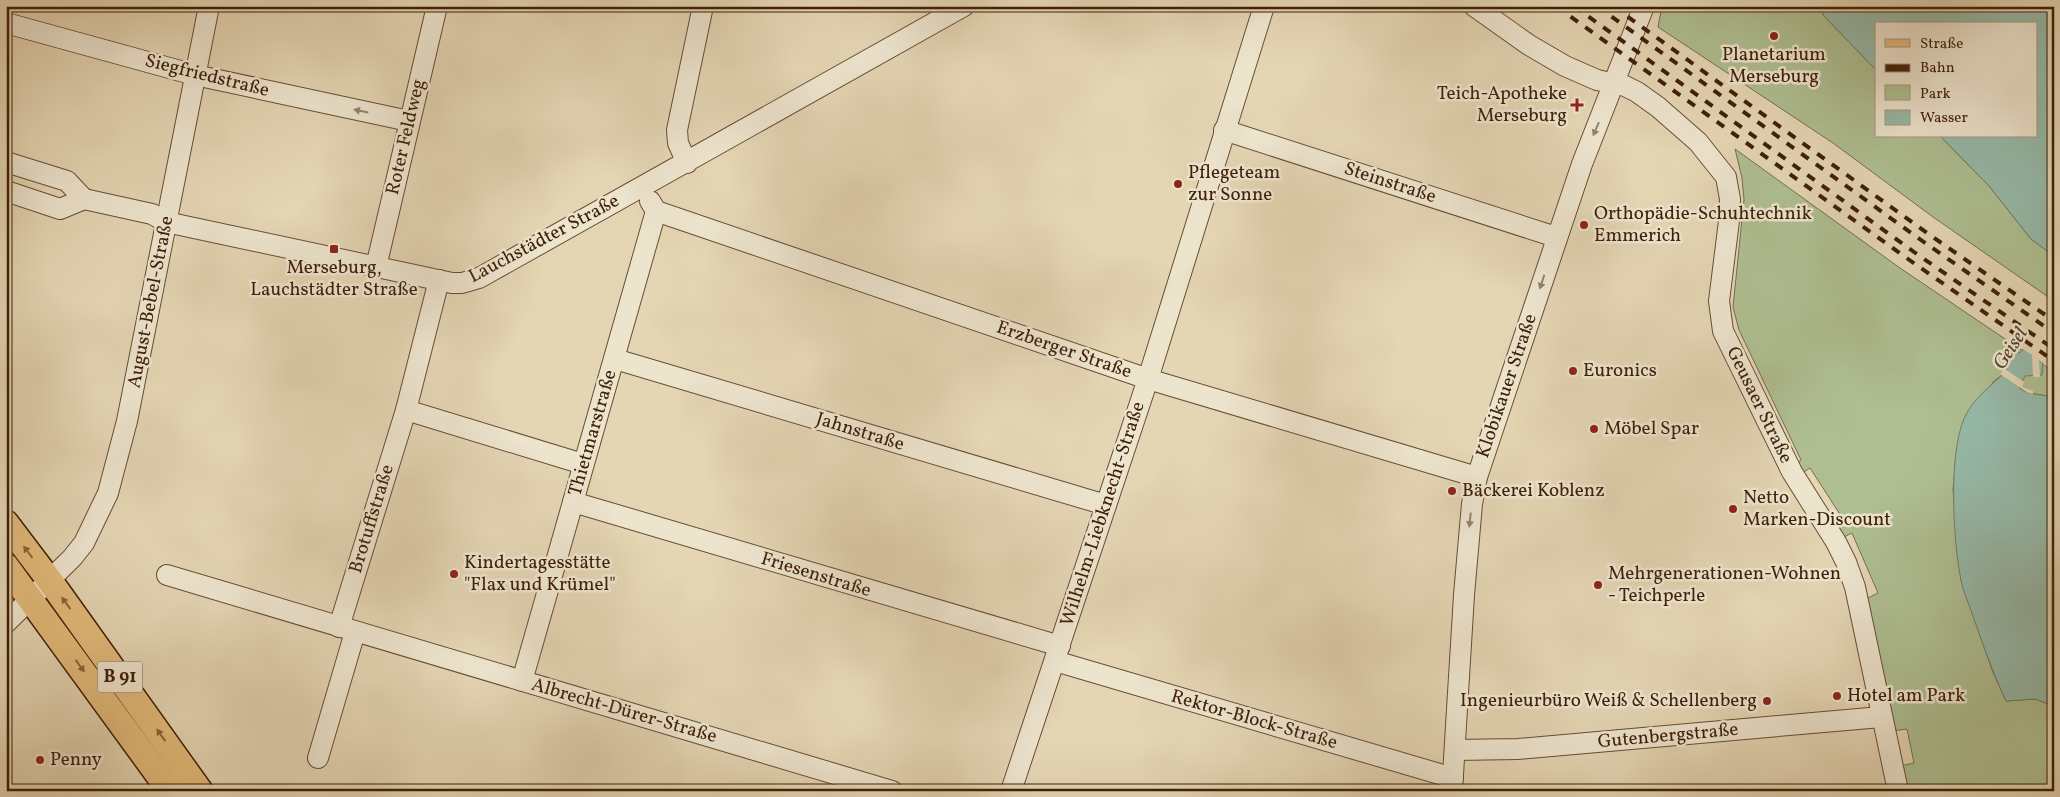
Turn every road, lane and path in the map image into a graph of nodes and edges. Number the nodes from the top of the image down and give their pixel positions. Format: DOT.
graph roads {
  1 [pos="209,6"];
  2 [pos="437,6"];
  3 [pos="703,6"];
  4 [pos="964,6"];
  5 [pos="1264,6"];
  6 [pos="1474,6"];
  7 [pos="1644,6"];
  8 [pos="931,14"];
  9 [pos="6,23"];
  10 [pos="195,75"];
  11 [pos="1615,84"];
  12 [pos="409,121"];
  13 [pos="1224,130"];
  14 [pos="6,162"];
  15 [pos="687,163"];
  16 [pos="643,187"];
  17 [pos="6,192"];
  18 [pos="84,199"];
  19 [pos="656,211"];
  20 [pos="166,222"];
  21 [pos="1556,237"];
  22 [pos="376,267"];
  23 [pos="439,280"];
  24 [pos="615,359"];
  25 [pos="1148,379"];
  26 [pos="406,410"];
  27 [pos="583,464"];
  28 [pos="1477,477"];
  29 [pos="573,502"];
  30 [pos="1106,505"];
  31 [pos="6,523"];
  32 [pos="6,566"];
  33 [pos="167,575"];
  34 [pos="50,580"];
  35 [pos="30,599"];
  36 [pos="6,623"];
  37 [pos="347,630"];
  38 [pos="1057,653"];
  39 [pos="522,681"];
  40 [pos="1881,717"];
  41 [pos="1455,750"];
  42 [pos="318,758"];
  43 [pos="1452,785"];
  44 [pos="170,791"];
  45 [pos="200,791"];
  46 [pos="892,791"];
  47 [pos="1012,791"];
  48 [pos="1898,791"];
  1 -- 10 [label="street, August-Bebel-Straße"];
  2 -- 12 [label="street, Roter Feldweg"];
  3 -- 15 [label="street"];
  4 -- 8 [label="street, Lauchstädter Straße"];
  5 -- 13 [label="street, Wilhelm-Liebknecht-Straße"];
  6 -- 11 [label="street, Geusaer Straße"];
  7 -- 11 [label="street, Klobikauer Straße"];
  8 -- 15 [label="street, Lauchstädter Straße"];
  9 -- 10 [label="street, Siegfriedstraße"];
  12 -- 10 [label="street, Siegfriedstraße, one-way"];
  10 -- 20 [label="street, August-Bebel-Straße"];
  11 -- 21 [label="street, Klobikauer Straße, one-way"];
  11 -- 40 [label="street, Geusaer Straße"];
  12 -- 22 [label="street, Roter Feldweg"];
  13 -- 21 [label="street, Steinstraße"];
  13 -- 25 [label="street, Wilhelm-Liebknecht-Straße"];
  14 -- 18 [label="street"];
  15 -- 16 [label="street, Lauchstädter Straße"];
  16 -- 19 [label="street"];
  16 -- 23 [label="street, Lauchstädter Straße"];
  17 -- 18 [label="street"];
  18 -- 20 [label="street, Lauchstädter Straße"];
  19 -- 24 [label="street, Thietmarstraße"];
  19 -- 25 [label="street, Erzberger Straße"];
  20 -- 22 [label="street, Lauchstädter Straße"];
  20 -- 34 [label="street, August-Bebel-Straße"];
  21 -- 28 [label="street, Klobikauer Straße, one-way"];
  22 -- 23 [label="street, Lauchstädter Straße"];
  23 -- 26 [label="street, Brotuffstraße"];
  24 -- 27 [label="street, Thietmarstraße"];
  24 -- 30 [label="street, Jahnstraße"];
  25 -- 28 [label="street, Erzberger Straße"];
  25 -- 30 [label="street, Wilhelm-Liebknecht-Straße"];
  26 -- 27 [label="street"];
  26 -- 37 [label="street, Brotuffstraße"];
  27 -- 29 [label="street, Thietmarstraße"];
  28 -- 41 [label="street, Klobikauer Straße, one-way"];
  29 -- 38 [label="street, Friesenstraße"];
  29 -- 39 [label="street, Thietmarstraße"];
  30 -- 38 [label="street, Wilhelm-Liebknecht-Straße"];
  34 -- 31 [label="main road, B 91, one-way"];
  32 -- 35 [label="main road, B 91"];
  33 -- 37 [label="street, Albrecht-Dürer-Straße"];
  34 -- 35 [label="street, August-Bebel-Straße"];
  45 -- 34 [label="main road, B 91, one-way"];
  35 -- 36 [label="street, August-Bebel-Straße"];
  35 -- 44 [label="main road, B 91, one-way"];
  37 -- 39 [label="street, Albrecht-Dürer-Straße"];
  37 -- 42 [label="street"];
  38 -- 43 [label="street, Rektor-Block-Straße"];
  38 -- 47 [label="street, Wilhelm-Liebknecht-Straße"];
  39 -- 46 [label="street, Albrecht-Dürer-Straße"];
  40 -- 41 [label="street, Gutenbergstraße"];
  40 -- 48 [label="street, Geusaer Straße"];
  41 -- 43 [label="street, Klobikauer Straße"];
}
